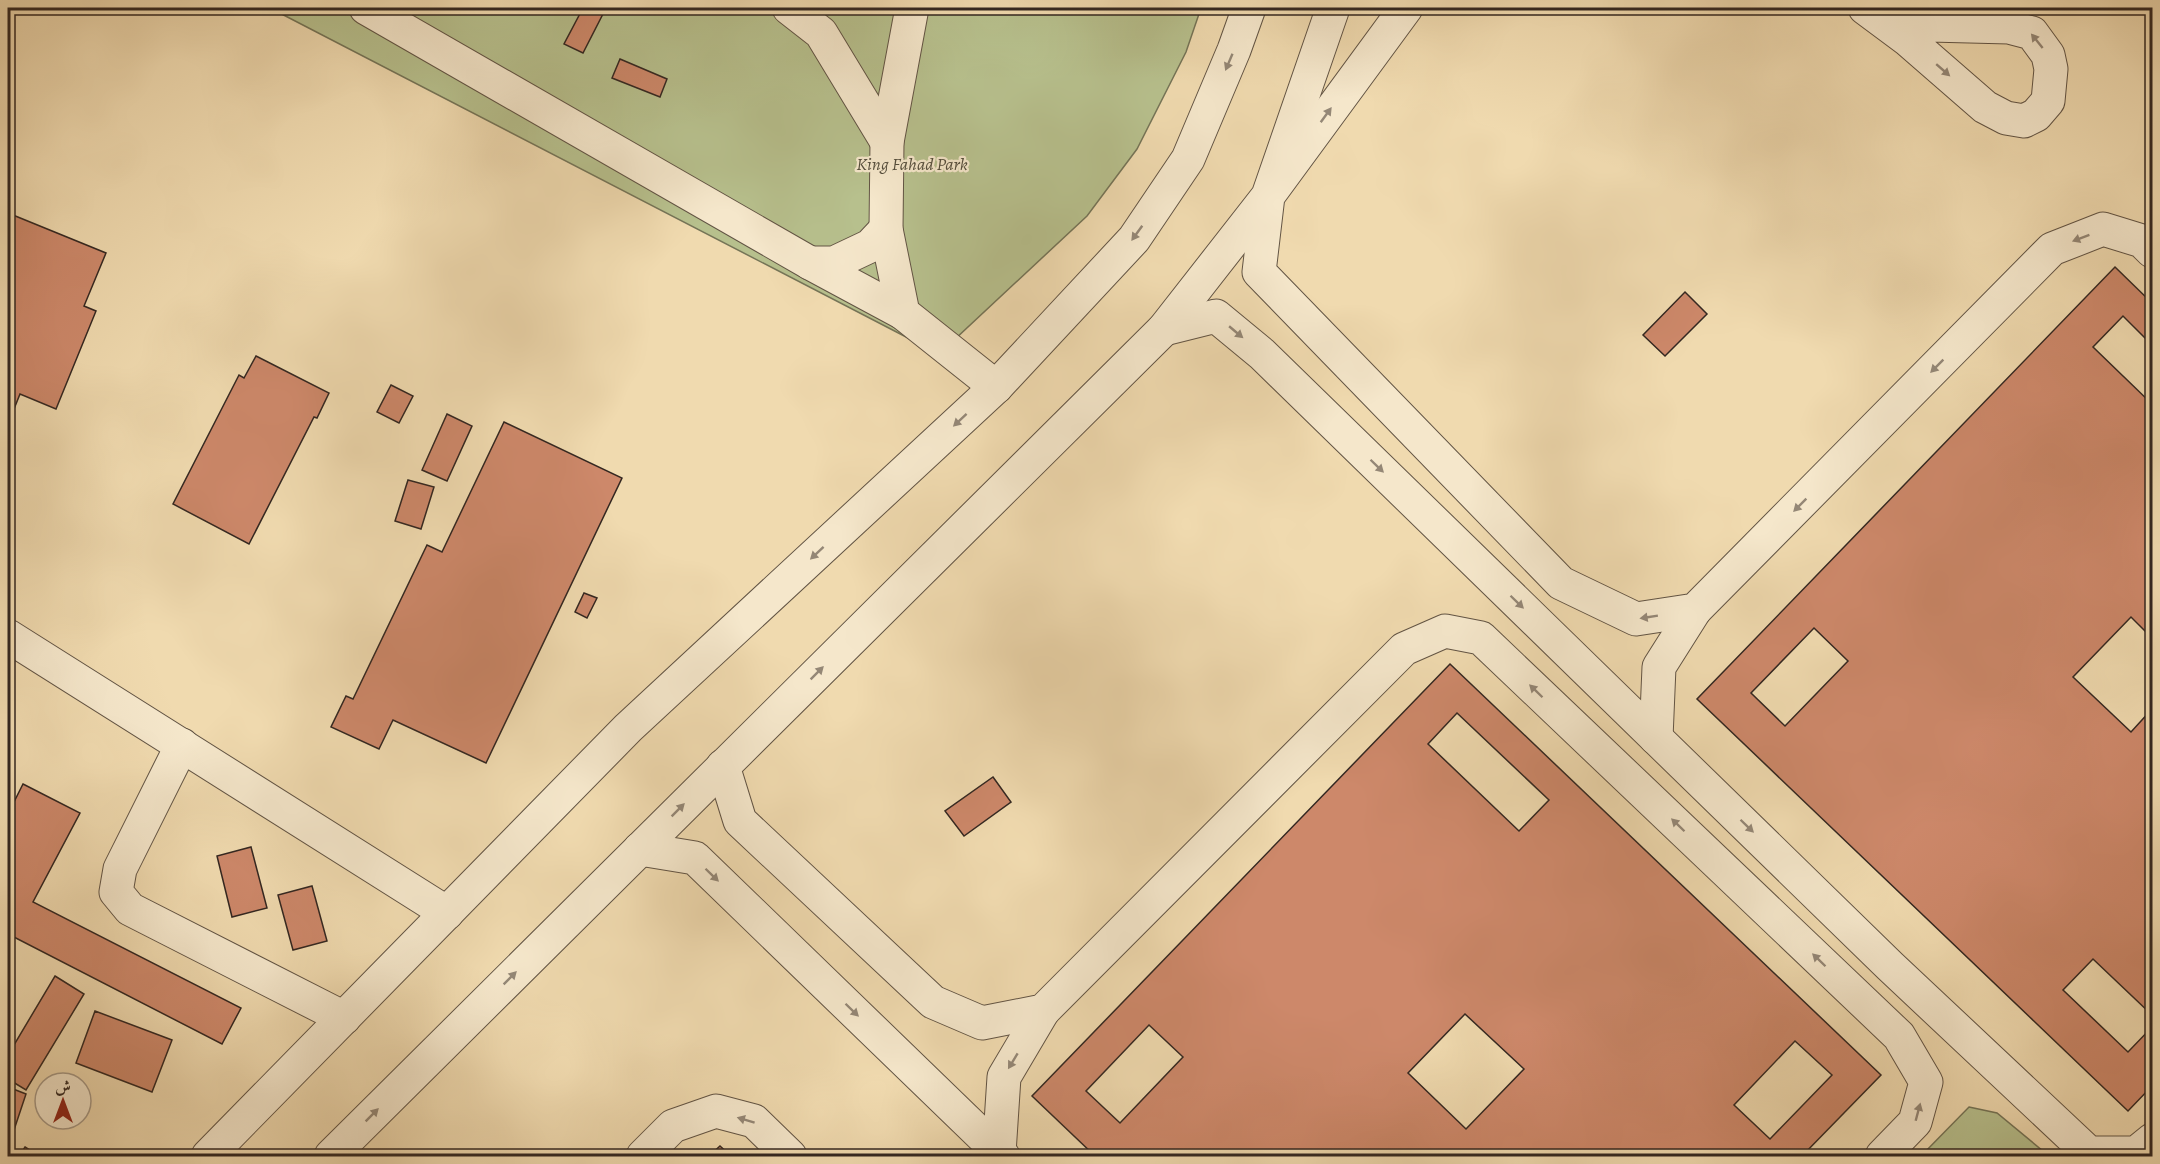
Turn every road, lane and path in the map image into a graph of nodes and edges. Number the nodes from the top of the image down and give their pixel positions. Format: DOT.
graph roads {
  1 [pos="366,8"];
  2 [pos="789,8"];
  3 [pos="912,8"];
  4 [pos="1250,8"];
  5 [pos="1333,8"];
  6 [pos="1406,8"];
  7 [pos="1865,8"];
  8 [pos="1917,26"];
  9 [pos="888,142"];
  10 [pos="1268,196"];
  11 [pos="886,229"];
  12 [pos="2152,251"];
  13 [pos="810,263"];
  14 [pos="903,313"];
  15 [pos="1164,329"];
  16 [pos="996,387"];
  17 [pos="1695,610"];
  18 [pos="8,636"];
  19 [pos="1656,738"];
  20 [pos="182,746"];
  21 [pos="723,766"];
  22 [pos="640,849"];
  23 [pos="447,913"];
  24 [pos="1043,1011"];
  25 [pos="344,1018"];
  26 [pos="2152,1140"];
  27 [pos="1001,1155"];
  28 [pos="208,1156"];
  29 [pos="331,1156"];
  30 [pos="643,1156"];
  31 [pos="790,1156"];
  32 [pos="1882,1156"];
  1 -- 13 [label="street"];
  2 -- 9 [label="street"];
  3 -- 9 [label="street"];
  4 -- 16 [label="street, one-way"];
  5 -- 10 [label="street"];
  10 -- 6 [label="street, one-way"];
  7 -- 8 [label="street, one-way"];
  9 -- 11 [label="street"];
  10 -- 15 [label="street"];
  17 -- 10 [label="street, one-way"];
  11 -- 13 [label="street"];
  11 -- 14 [label="street"];
  12 -- 17 [label="street, one-way"];
  13 -- 14 [label="street"];
  14 -- 16 [label="street"];
  15 -- 19 [label="street, one-way"];
  21 -- 15 [label="street, one-way"];
  16 -- 23 [label="street, one-way"];
  17 -- 19 [label="street"];
  18 -- 20 [label="street"];
  19 -- 26 [label="street, one-way"];
  20 -- 23 [label="street"];
  20 -- 25 [label="street"];
  22 -- 21 [label="street, one-way"];
  21 -- 24 [label="street"];
  22 -- 27 [label="street, one-way"];
  29 -- 22 [label="street, one-way"];
  23 -- 25 [label="street"];
  24 -- 27 [label="street, one-way"];
  32 -- 24 [label="street, one-way"];
  25 -- 28 [label="street"];
  31 -- 30 [label="street, one-way"];
}
